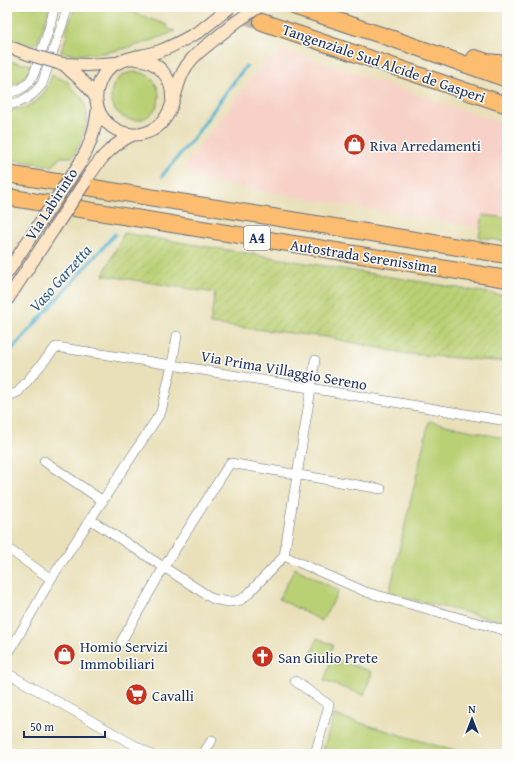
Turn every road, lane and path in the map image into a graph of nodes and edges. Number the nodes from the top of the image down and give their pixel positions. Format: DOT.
graph roads {
  1 [pos="54,7"];
  2 [pos="68,7"];
  3 [pos="230,7"];
  4 [pos="296,7"];
  5 [pos="260,14"];
  6 [pos="396,40"];
  7 [pos="7,46"];
  8 [pos="18,52"];
  9 [pos="131,59"];
  10 [pos="61,63"];
  11 [pos="116,63"];
  12 [pos="507,64"];
  13 [pos="507,79"];
  14 [pos="7,92"];
  15 [pos="97,103"];
  16 [pos="7,105"];
  17 [pos="507,105"];
  18 [pos="171,106"];
  19 [pos="132,134"];
  20 [pos="7,174"];
  21 [pos="7,197"];
  22 [pos="507,255"];
  23 [pos="7,273"];
  24 [pos="507,279"];
  25 [pos="7,300"];
  26 [pos="177,336"];
  27 [pos="315,360"];
  28 [pos="172,365"];
  29 [pos="311,389"];
  30 [pos="7,397"];
  31 [pos="507,421"];
  32 [pos="44,461"];
  33 [pos="297,475"];
  34 [pos="381,489"];
  35 [pos="103,501"];
  36 [pos="91,520"];
  37 [pos="7,548"];
  38 [pos="284,556"];
  39 [pos="164,567"];
  40 [pos="51,579"];
  41 [pos="507,631"];
  42 [pos="121,642"];
  43 [pos="7,656"];
  44 [pos="7,673"];
  45 [pos="295,681"];
  46 [pos="212,740"];
  47 [pos="150,754"];
  48 [pos="203,754"];
  49 [pos="315,754"];
  1 -- 14 [label="street"];
  2 -- 16 [label="street"];
  3 -- 9 [label="main road, Via Labirinto, bridge"];
  4 -- 6 [label="highway, Tangenziale Sud Alcide de Gasperi"];
  5 -- 17 [label="highway, Tangenziale Sud Alcide de Gasperi"];
  5 -- 18 [label="main road, Via Labirinto, bridge"];
  6 -- 12 [label="highway"];
  6 -- 13 [label="highway, Tangenziale Sud Alcide de Gasperi"];
  7 -- 8 [label="main road"];
  8 -- 10 [label="main road, bridge"];
  9 -- 11 [label="main road, Via Labirinto"];
  9 -- 18 [label="main road, Via Labirinto"];
  10 -- 11 [label="main road"];
  10 -- 15 [label="main road"];
  11 -- 15 [label="main road, Via Labirinto"];
  15 -- 19 [label="main road, Via Labirinto"];
  15 -- 23 [label="main road, Via Labirinto, bridge"];
  18 -- 19 [label="main road, Via Labirinto"];
  19 -- 25 [label="main road, Via Labirinto, bridge"];
  20 -- 22 [label="highway, Autostrada Serenissima / A4"];
  21 -- 24 [label="highway, Autostrada Serenissima / A4"];
  26 -- 28 [label="street"];
  27 -- 29 [label="street"];
  28 -- 29 [label="street, Via Prima Villaggio Sereno"];
  28 -- 30 [label="street, Via Prima Villaggio Sereno"];
  28 -- 35 [label="street"];
  29 -- 31 [label="street, Via Prima Villaggio Sereno"];
  29 -- 33 [label="street"];
  32 -- 35 [label="street"];
  33 -- 34 [label="street"];
  33 -- 38 [label="street"];
  33 -- 39 [label="street"];
  35 -- 36 [label="street"];
  36 -- 39 [label="street"];
  36 -- 40 [label="street"];
  37 -- 40 [label="street"];
  38 -- 39 [label="street"];
  38 -- 41 [label="street"];
  39 -- 42 [label="street"];
  40 -- 43 [label="street"];
  44 -- 47 [label="street"];
  45 -- 49 [label="street"];
  46 -- 48 [label="street"];
}
